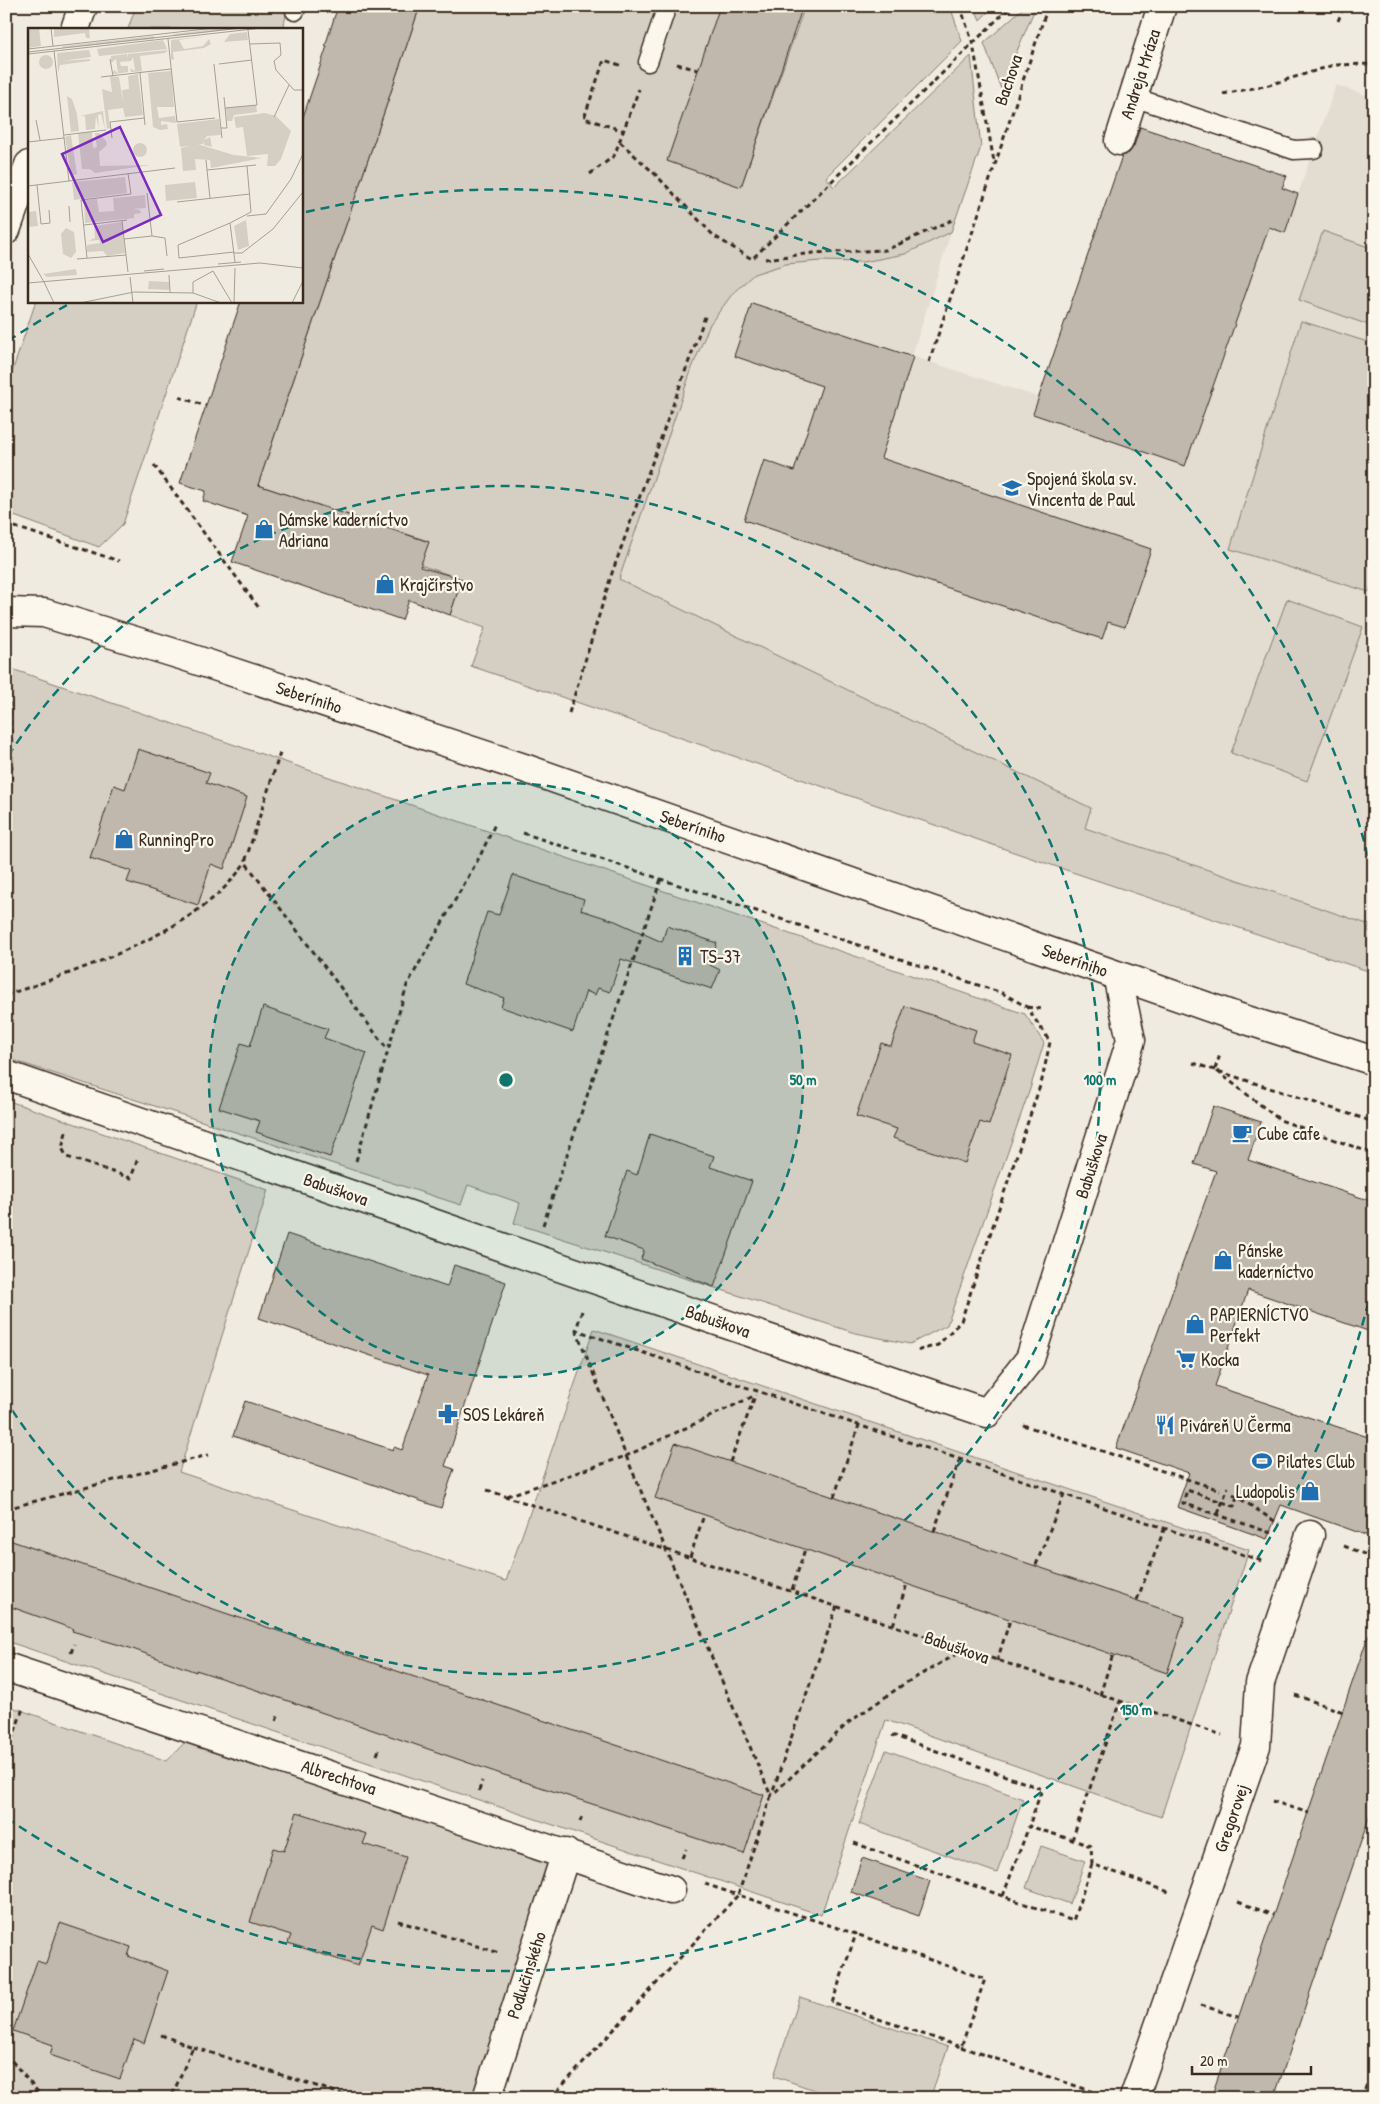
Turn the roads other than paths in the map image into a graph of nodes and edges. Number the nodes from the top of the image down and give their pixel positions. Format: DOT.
graph roads {
  1 [pos="83,6"];
  2 [pos="667,6"];
  3 [pos="1162,6"];
  4 [pos="75,28"];
  5 [pos="646,68"];
  6 [pos="1133,97"];
  7 [pos="1120,142"];
  8 [pos="1314,149"];
  9 [pos="28,168"];
  10 [pos="6,230"];
  11 [pos="6,612"];
  12 [pos="1118,975"];
  13 [pos="1374,1061"];
  14 [pos="6,1075"];
  15 [pos="1310,1535"];
  16 [pos="6,1667"];
  17 [pos="566,1853"];
  18 [pos="670,1890"];
  19 [pos="487,2098"];
  20 [pos="1134,2098"];
  1 -- 4 [label="street"];
  2 -- 5 [label="lane"];
  3 -- 6 [label="street, Andreja Mráza"];
  6 -- 7 [label="street, Andreja Mráza"];
  6 -- 8 [label="lane"];
  9 -- 10 [label="street"];
  11 -- 12 [label="street, Seberíniho"];
  12 -- 13 [label="street, Seberíniho"];
  12 -- 14 [label="street, Babuškova"];
  15 -- 20 [label="street, Gregorovej"];
  16 -- 17 [label="street, Albrechtova"];
  17 -- 18 [label="street, Albrechtova"];
  17 -- 19 [label="street, Podlučinského"];
}
